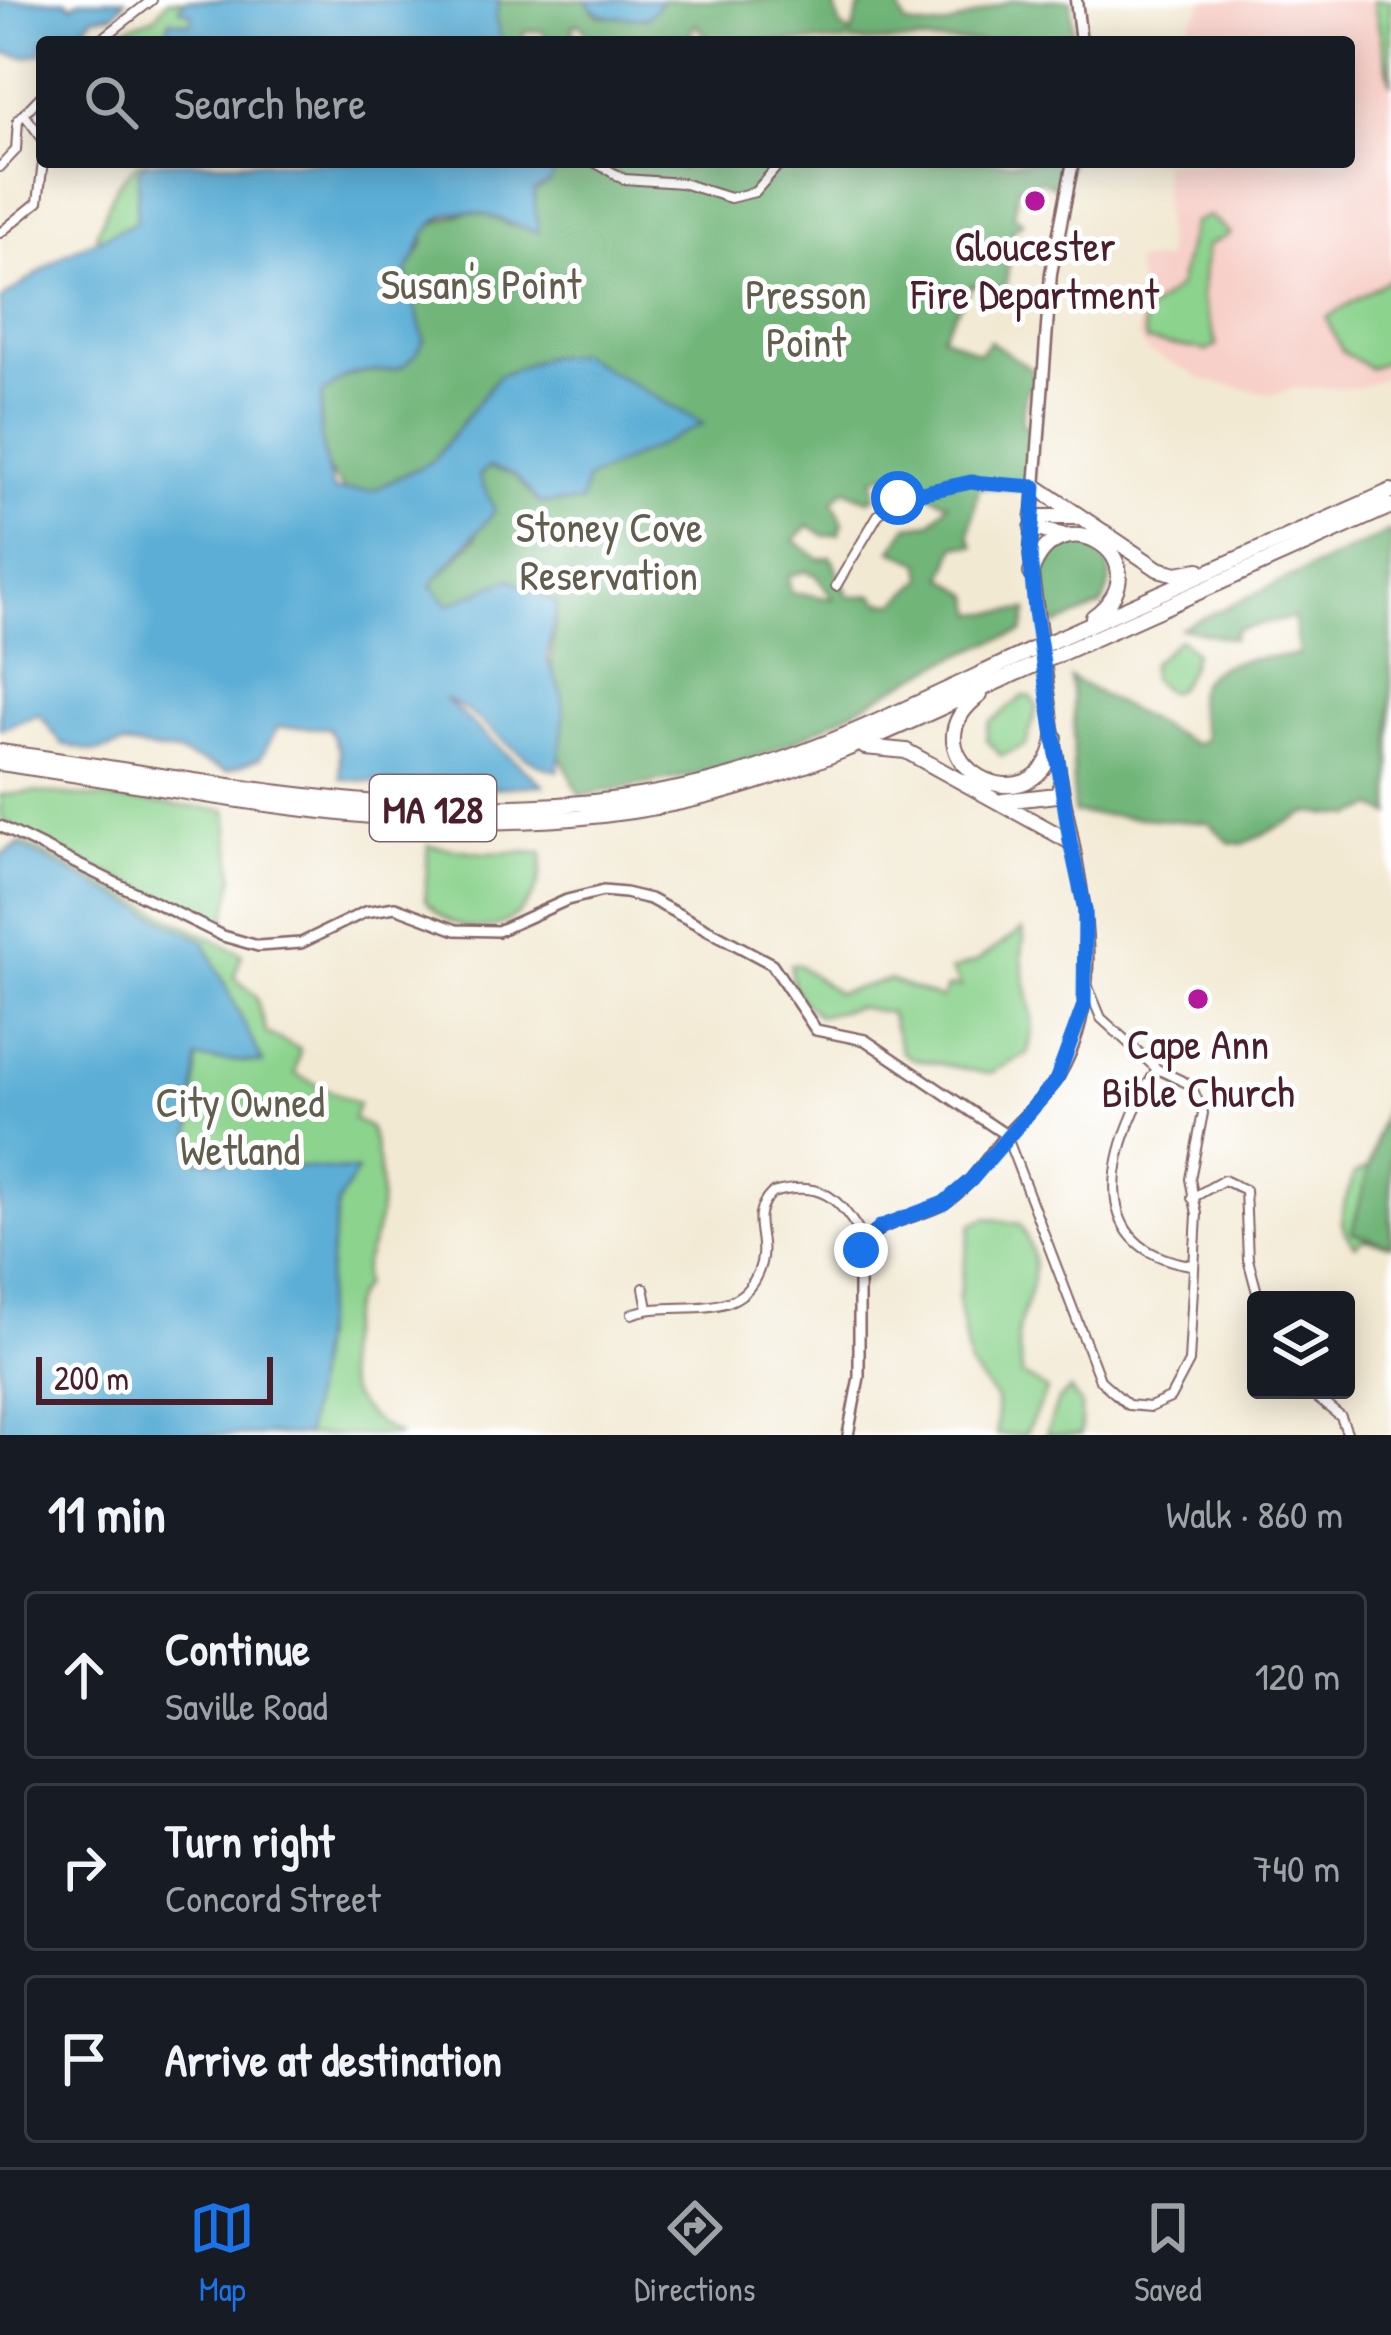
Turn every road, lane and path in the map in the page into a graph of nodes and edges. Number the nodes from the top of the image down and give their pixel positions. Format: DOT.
graph roads {
  1 [pos="152,0"];
  2 [pos="1076,0"];
  3 [pos="106,36"];
  4 [pos="1080,36"];
  5 [pos="36,101"];
  6 [pos="23,114"];
  7 [pos="36,130"];
  8 [pos="0,167"];
  9 [pos="42,168"];
  10 [pos="605,168"];
  11 [pos="777,168"];
  12 [pos="1071,168"];
  13 [pos="0,233"];
  14 [pos="1035,486"];
  15 [pos="1391,491"];
  16 [pos="1391,506"];
  17 [pos="1082,519"];
  18 [pos="1032,523"];
  19 [pos="1299,532"];
  20 [pos="1069,535"];
  21 [pos="1031,573"];
  22 [pos="836,586"];
  23 [pos="1052,647"];
  24 [pos="1031,658"];
  25 [pos="1055,738"];
  26 [pos="0,752"];
  27 [pos="0,766"];
  28 [pos="774,776"];
  29 [pos="1019,784"];
  30 [pos="1061,786"];
  31 [pos="998,800"];
  32 [pos="0,826"];
  33 [pos="1070,841"];
  34 [pos="1086,981"];
  35 [pos="1157,1069"];
  36 [pos="1006,1135"];
  37 [pos="1192,1198"];
  38 [pos="865,1240"];
  39 [pos="1191,1265"];
  40 [pos="644,1288"];
  41 [pos="1257,1291"];
  42 [pos="648,1308"];
  43 [pos="632,1315"];
  44 [pos="1318,1399"];
  45 [pos="848,1435"];
  46 [pos="1348,1435"];
  1 -- 3 [label="street"];
  2 -- 4 [label="main road"];
  5 -- 6 [label="street"];
  6 -- 7 [label="street"];
  6 -- 8 [label="street"];
  9 -- 13 [label="street"];
  10 -- 11 [label="street"];
  12 -- 14 [label="main road"];
  14 -- 17 [label="highway"];
  14 -- 18 [label="main road"];
  14 -- 22 [label="street"];
  15 -- 19 [label="highway, MA 128"];
  16 -- 23 [label="highway, MA 128"];
  17 -- 18 [label="highway"];
  17 -- 19 [label="highway"];
  18 -- 20 [label="highway"];
  18 -- 21 [label="main road"];
  19 -- 23 [label="highway, MA 128"];
  20 -- 21 [label="highway"];
  20 -- 23 [label="highway"];
  21 -- 25 [label="main road"];
  23 -- 24 [label="highway, MA 128, bridge"];
  24 -- 26 [label="highway, MA 128"];
  24 -- 28 [label="highway, MA 128"];
  24 -- 29 [label="highway"];
  25 -- 29 [label="highway"];
  25 -- 30 [label="street"];
  27 -- 28 [label="highway, MA 128"];
  28 -- 31 [label="highway"];
  29 -- 30 [label="highway"];
  30 -- 31 [label="highway"];
  30 -- 33 [label="street"];
  31 -- 33 [label="highway"];
  32 -- 36 [label="street"];
  33 -- 34 [label="street"];
  34 -- 35 [label="street"];
  34 -- 36 [label="street"];
  35 -- 37 [label="street"];
  35 -- 39 [label="street"];
  36 -- 38 [label="street"];
  36 -- 39 [label="street"];
  37 -- 39 [label="street"];
  37 -- 41 [label="street"];
  38 -- 42 [label="street"];
  38 -- 45 [label="street"];
  40 -- 42 [label="street"];
  42 -- 43 [label="street"];
  44 -- 46 [label="street"];
}
